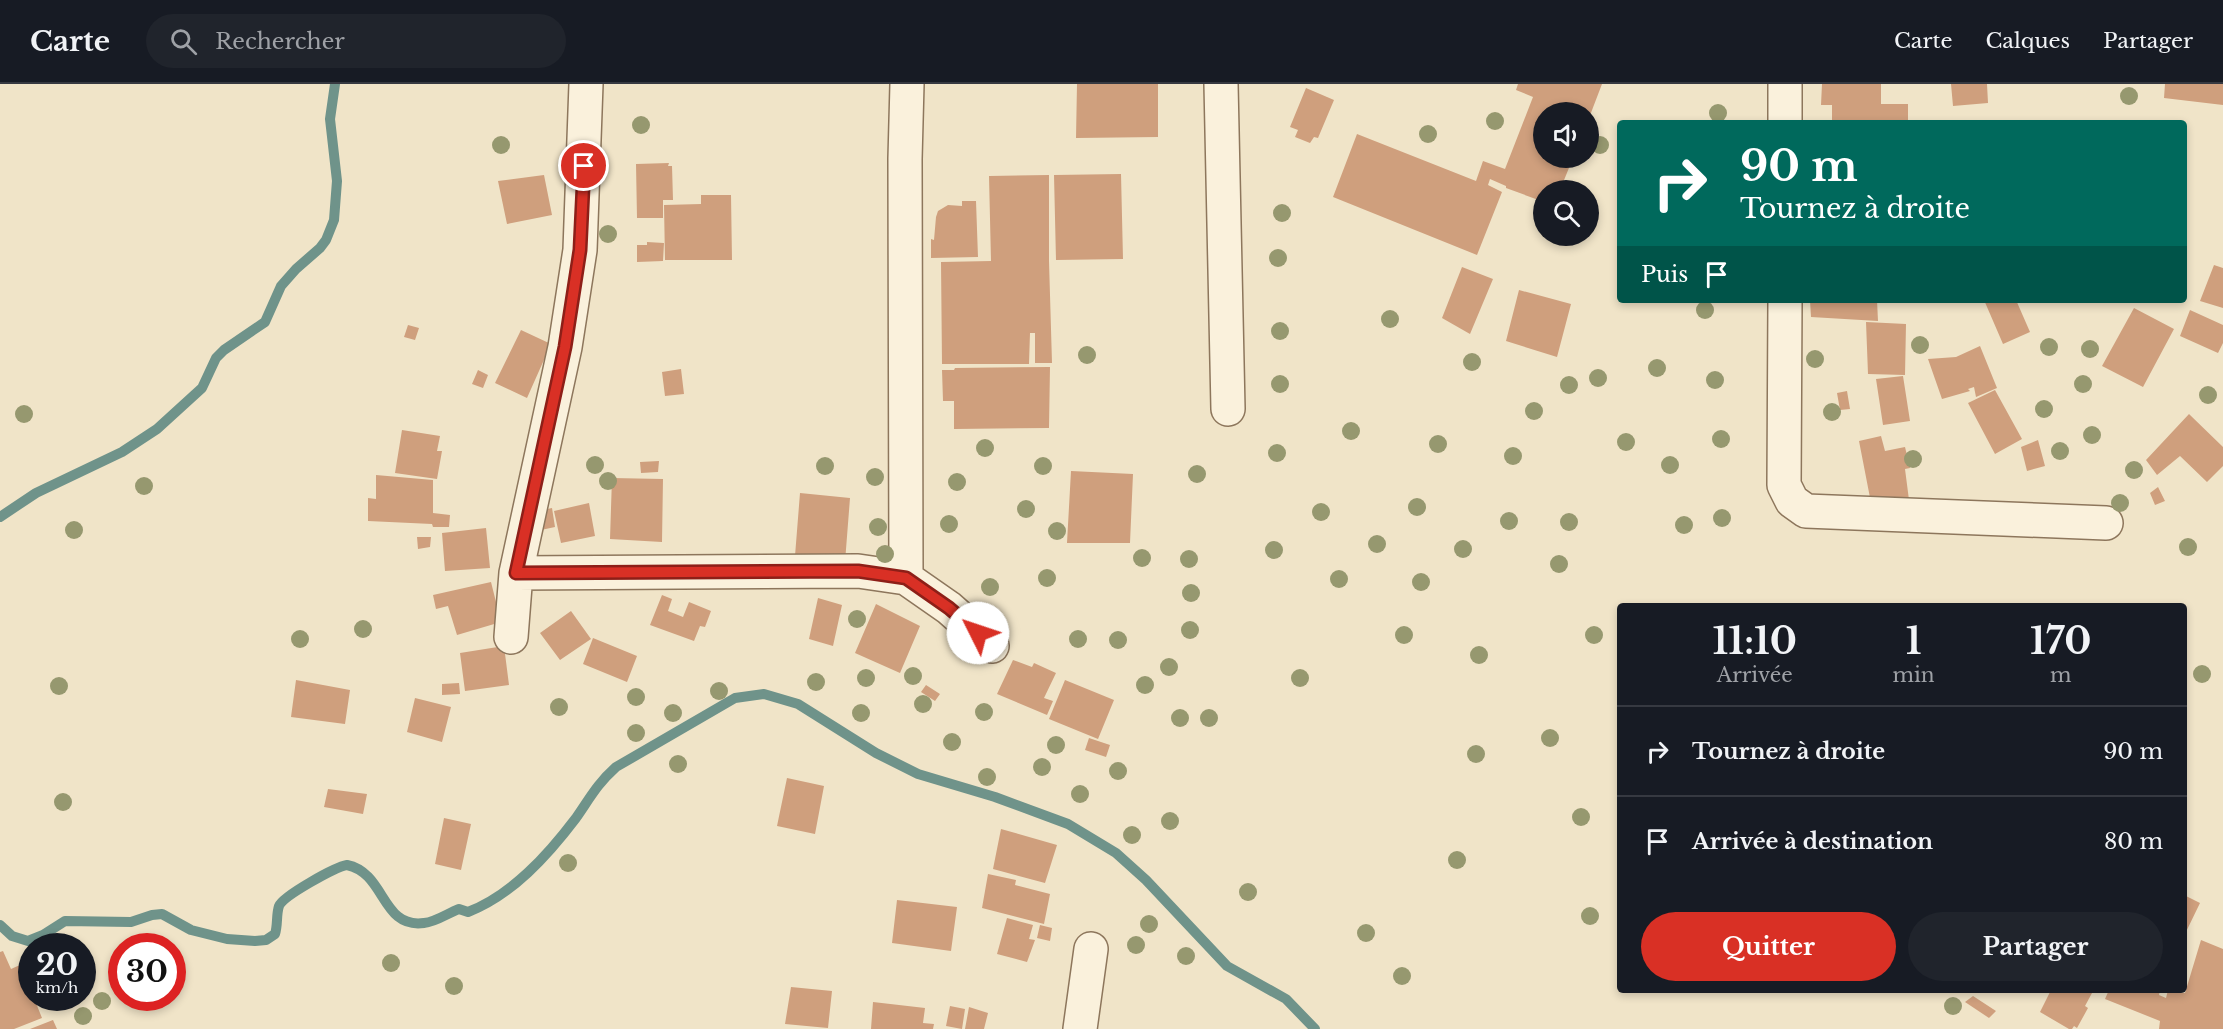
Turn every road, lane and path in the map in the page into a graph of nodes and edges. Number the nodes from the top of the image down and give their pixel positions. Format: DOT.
graph roads {
  1 [pos="586,84"];
  2 [pos="907,84"];
  3 [pos="1221,84"];
  4 [pos="1785,84"];
  5 [pos="1785,120"];
  6 [pos="1785,303"];
  7 [pos="1228,409"];
  8 [pos="2106,522"];
  9 [pos="516,573"];
  10 [pos="906,578"];
  11 [pos="511,638"];
  12 [pos="992,646"];
  13 [pos="1092,949"];
  14 [pos="1080,1029"];
  1 -- 9 [label="street"];
  2 -- 10 [label="street"];
  3 -- 7 [label="street"];
  4 -- 5 [label="street"];
  6 -- 8 [label="street"];
  9 -- 10 [label="street"];
  9 -- 11 [label="street"];
  10 -- 12 [label="street"];
  13 -- 14 [label="street"];
}
